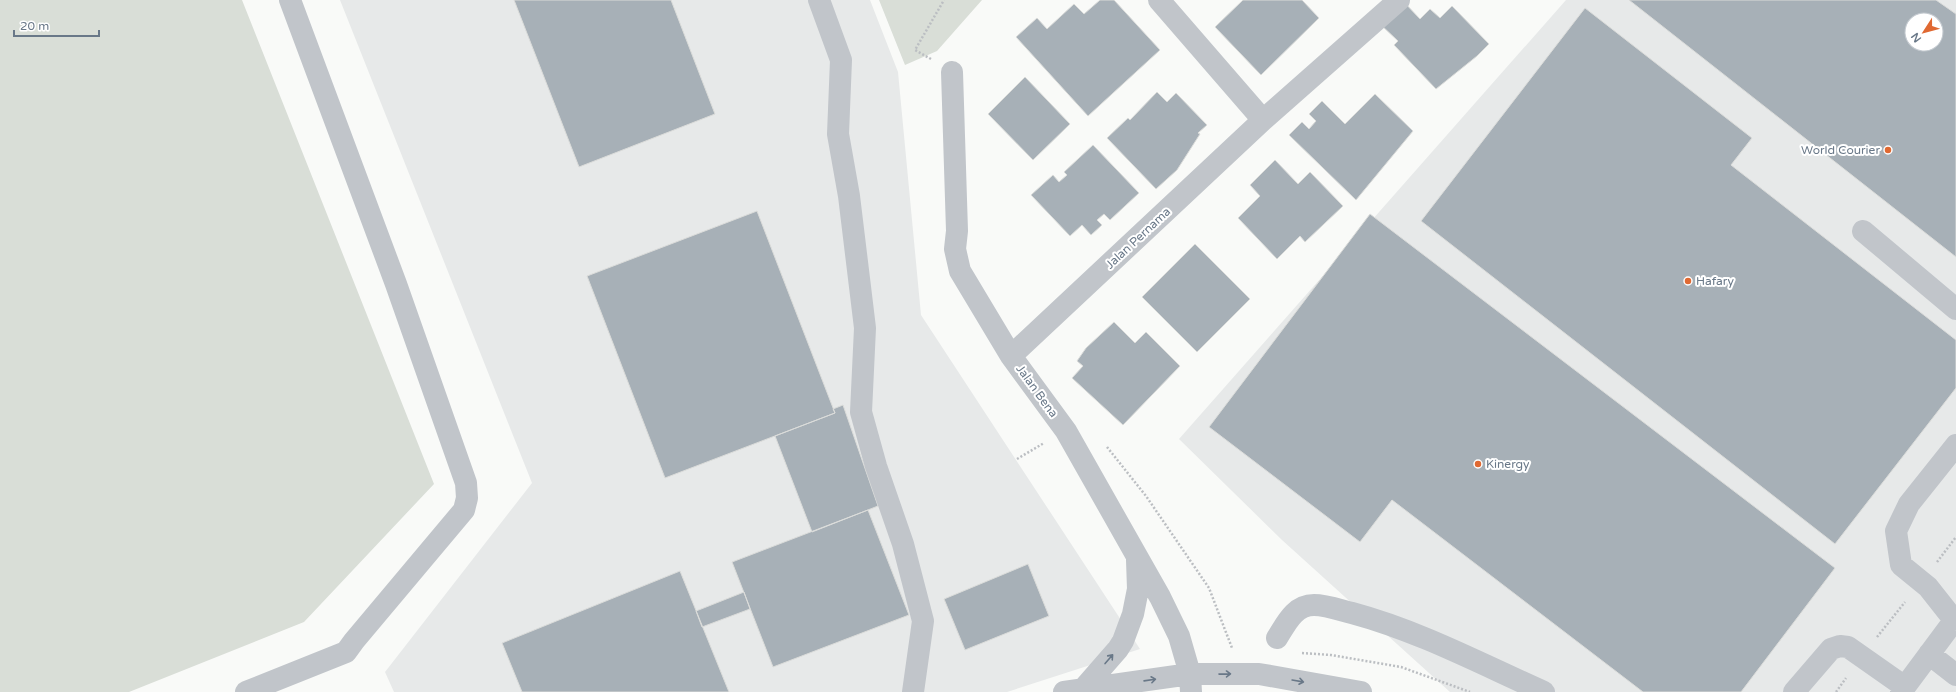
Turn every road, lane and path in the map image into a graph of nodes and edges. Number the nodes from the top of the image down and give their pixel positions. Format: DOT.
graph roads {
  1 [pos="290,0"];
  2 [pos="819,0"];
  3 [pos="944,0"];
  4 [pos="1159,0"];
  5 [pos="1399,0"];
  6 [pos="952,72"];
  7 [pos="1263,120"];
  8 [pos="1863,231"];
  9 [pos="1956,308"];
  10 [pos="1011,356"];
  11 [pos="1066,431"];
  12 [pos="1102,441"];
  13 [pos="1956,445"];
  14 [pos="1017,459"];
  15 [pos="1956,537"];
  16 [pos="1137,557"];
  17 [pos="1921,582"];
  18 [pos="1955,619"];
  19 [pos="1277,638"];
  20 [pos="1233,649"];
  21 [pos="1929,654"];
  22 [pos="1862,657"];
  23 [pos="1956,675"];
  24 [pos="1191,683"];
  25 [pos="1903,689"];
  26 [pos="1074,690"];
  27 [pos="246,692"];
  28 [pos="913,692"];
  29 [pos="1360,692"];
  30 [pos="1544,692"];
  31 [pos="1794,692"];
  32 [pos="1836,692"];
  1 -- 27 [label="street"];
  2 -- 28 [label="street"];
  3 -- 6 [label="path"];
  4 -- 7 [label="street"];
  5 -- 7 [label="street, Jalan Pernama"];
  6 -- 10 [label="street, Jalan Bena"];
  7 -- 10 [label="street, Jalan Pernama"];
  8 -- 9 [label="street"];
  10 -- 11 [label="street, Jalan Bena"];
  11 -- 14 [label="path"];
  11 -- 16 [label="street, Jalan Bena"];
  12 -- 20 [label="path"];
  13 -- 17 [label="street"];
  15 -- 17 [label="path"];
  16 -- 24 [label="street, Jalan Bena"];
  26 -- 16 [label="street, one-way"];
  17 -- 18 [label="street"];
  17 -- 22 [label="path"];
  18 -- 21 [label="street"];
  19 -- 30 [label="street"];
  21 -- 23 [label="street"];
  21 -- 25 [label="street"];
  22 -- 25 [label="street"];
  22 -- 31 [label="street"];
  22 -- 32 [label="path"];
  26 -- 24 [label="street, one-way"];
  24 -- 29 [label="street, one-way"];
}
